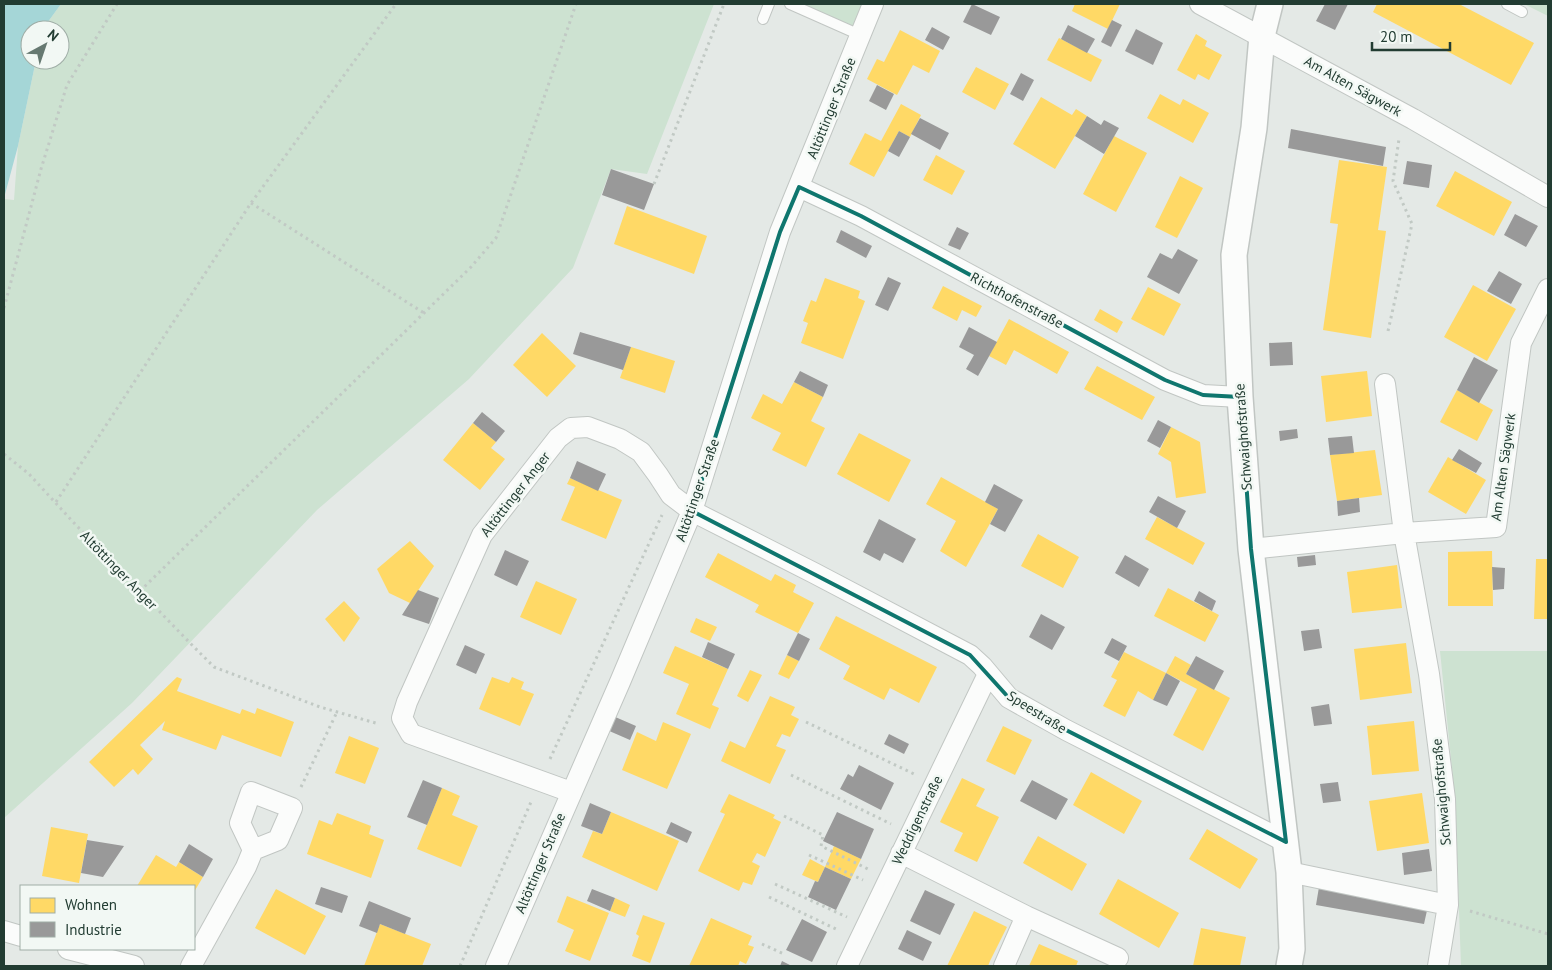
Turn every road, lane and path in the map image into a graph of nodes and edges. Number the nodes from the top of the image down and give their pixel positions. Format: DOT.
graph roads {
  1 [pos="118,4"];
  2 [pos="396,4"];
  3 [pos="576,4"];
  4 [pos="724,4"];
  5 [pos="769,4"];
  6 [pos="790,4"];
  7 [pos="872,4"];
  8 [pos="1200,4"];
  9 [pos="1270,4"];
  10 [pos="1507,4"];
  11 [pos="1522,12"];
  12 [pos="764,19"];
  13 [pos="860,35"];
  14 [pos="1262,36"];
  15 [pos="1400,139"];
  16 [pos="654,184"];
  17 [pos="799,187"];
  18 [pos="1548,197"];
  19 [pos="251,203"];
  20 [pos="1548,289"];
  21 [pos="4,308"];
  22 [pos="424,313"];
  23 [pos="1388,331"];
  24 [pos="1385,384"];
  25 [pos="1240,397"];
  26 [pos="4,454"];
  27 [pos="671,495"];
  28 [pos="56,502"];
  29 [pos="692,511"];
  30 [pos="1404,533"];
  31 [pos="1252,549"];
  32 [pos="140,592"];
  33 [pos="988,674"];
  34 [pos="336,712"];
  35 [pos="806,722"];
  36 [pos="411,734"];
  37 [pos="915,774"];
  38 [pos="791,775"];
  39 [pos="540,780"];
  40 [pos="571,792"];
  41 [pos="292,808"];
  42 [pos="784,816"];
  43 [pos="894,826"];
  44 [pos="1286,842"];
  45 [pos="253,850"];
  46 [pos="901,854"];
  47 [pos="809,855"];
  48 [pos="874,872"];
  49 [pos="1289,872"];
  50 [pos="868,882"];
  51 [pos="775,884"];
  52 [pos="769,897"];
  53 [pos="1448,905"];
  54 [pos="836,912"];
  55 [pos="1026,916"];
  56 [pos="828,925"];
  57 [pos="4,931"];
  58 [pos="1548,934"];
  59 [pos="20,936"];
  60 [pos="762,944"];
  61 [pos="72,950"];
  62 [pos="784,954"];
  63 [pos="1118,958"];
  64 [pos="134,966"];
  65 [pos="190,966"];
  66 [pos="460,966"];
  67 [pos="496,966"];
  68 [pos="847,966"];
  69 [pos="1004,966"];
  70 [pos="1289,966"];
  71 [pos="1438,966"];
  1 -- 21 [label="path"];
  2 -- 19 [label="path"];
  3 -- 22 [label="path"];
  4 -- 16 [label="path"];
  5 -- 12 [label="lane"];
  6 -- 13 [label="lane"];
  7 -- 13 [label="street, Altöttinger Straße"];
  8 -- 14 [label="street, Am Alten Sägwerk"];
  9 -- 14 [label="street, Schwaighofstraße"];
  10 -- 11 [label="lane"];
  13 -- 17 [label="street, Altöttinger Straße"];
  14 -- 18 [label="street, Am Alten Sägwerk"];
  14 -- 25 [label="street, Schwaighofstraße"];
  15 -- 23 [label="path"];
  17 -- 25 [label="street, Richthofenstraße"];
  17 -- 29 [label="street, Altöttinger Straße"];
  19 -- 22 [label="path"];
  19 -- 28 [label="path"];
  20 -- 30 [label="street, Am Alten Sägwerk"];
  22 -- 32 [label="path"];
  24 -- 30 [label="street, Schwaighofstraße"];
  25 -- 31 [label="street, Schwaighofstraße"];
  26 -- 28 [label="path, Altöttinger Anger"];
  27 -- 29 [label="street, Altöttinger Anger"];
  27 -- 36 [label="street, Altöttinger Anger"];
  27 -- 39 [label="path"];
  28 -- 32 [label="path, Altöttinger Anger"];
  29 -- 33 [label="street, Speestraße"];
  29 -- 40 [label="street, Altöttinger Straße"];
  30 -- 31 [label="street, Am Alten Sägwerk"];
  30 -- 53 [label="street, Schwaighofstraße"];
  31 -- 44 [label="street, Schwaighofstraße"];
  32 -- 34 [label="path, Altöttinger Anger"];
  33 -- 44 [label="street, Speestraße"];
  33 -- 46 [label="street, Weddigenstraße"];
  34 -- 36 [label="path, Altöttinger Anger"];
  34 -- 41 [label="path"];
  35 -- 37 [label="path"];
  36 -- 39 [label="street"];
  38 -- 43 [label="path"];
  39 -- 40 [label="street"];
  39 -- 66 [label="path"];
  40 -- 67 [label="street, Altöttinger Straße"];
  41 -- 45 [label="street"];
  41 -- 45 [label="street"];
  42 -- 48 [label="path"];
  44 -- 49 [label="street, Schwaighofstraße"];
  45 -- 65 [label="street"];
  46 -- 55 [label="street"];
  46 -- 68 [label="street, Weddigenstraße"];
  47 -- 50 [label="path"];
  49 -- 53 [label="street"];
  49 -- 70 [label="street, Schwaighofstraße"];
  51 -- 54 [label="path"];
  52 -- 56 [label="path"];
  53 -- 58 [label="path"];
  53 -- 71 [label="street, Schwaighofstraße"];
  55 -- 63 [label="street"];
  55 -- 69 [label="street"];
  57 -- 59 [label="street"];
  60 -- 62 [label="path"];
  61 -- 64 [label="street"];
}
